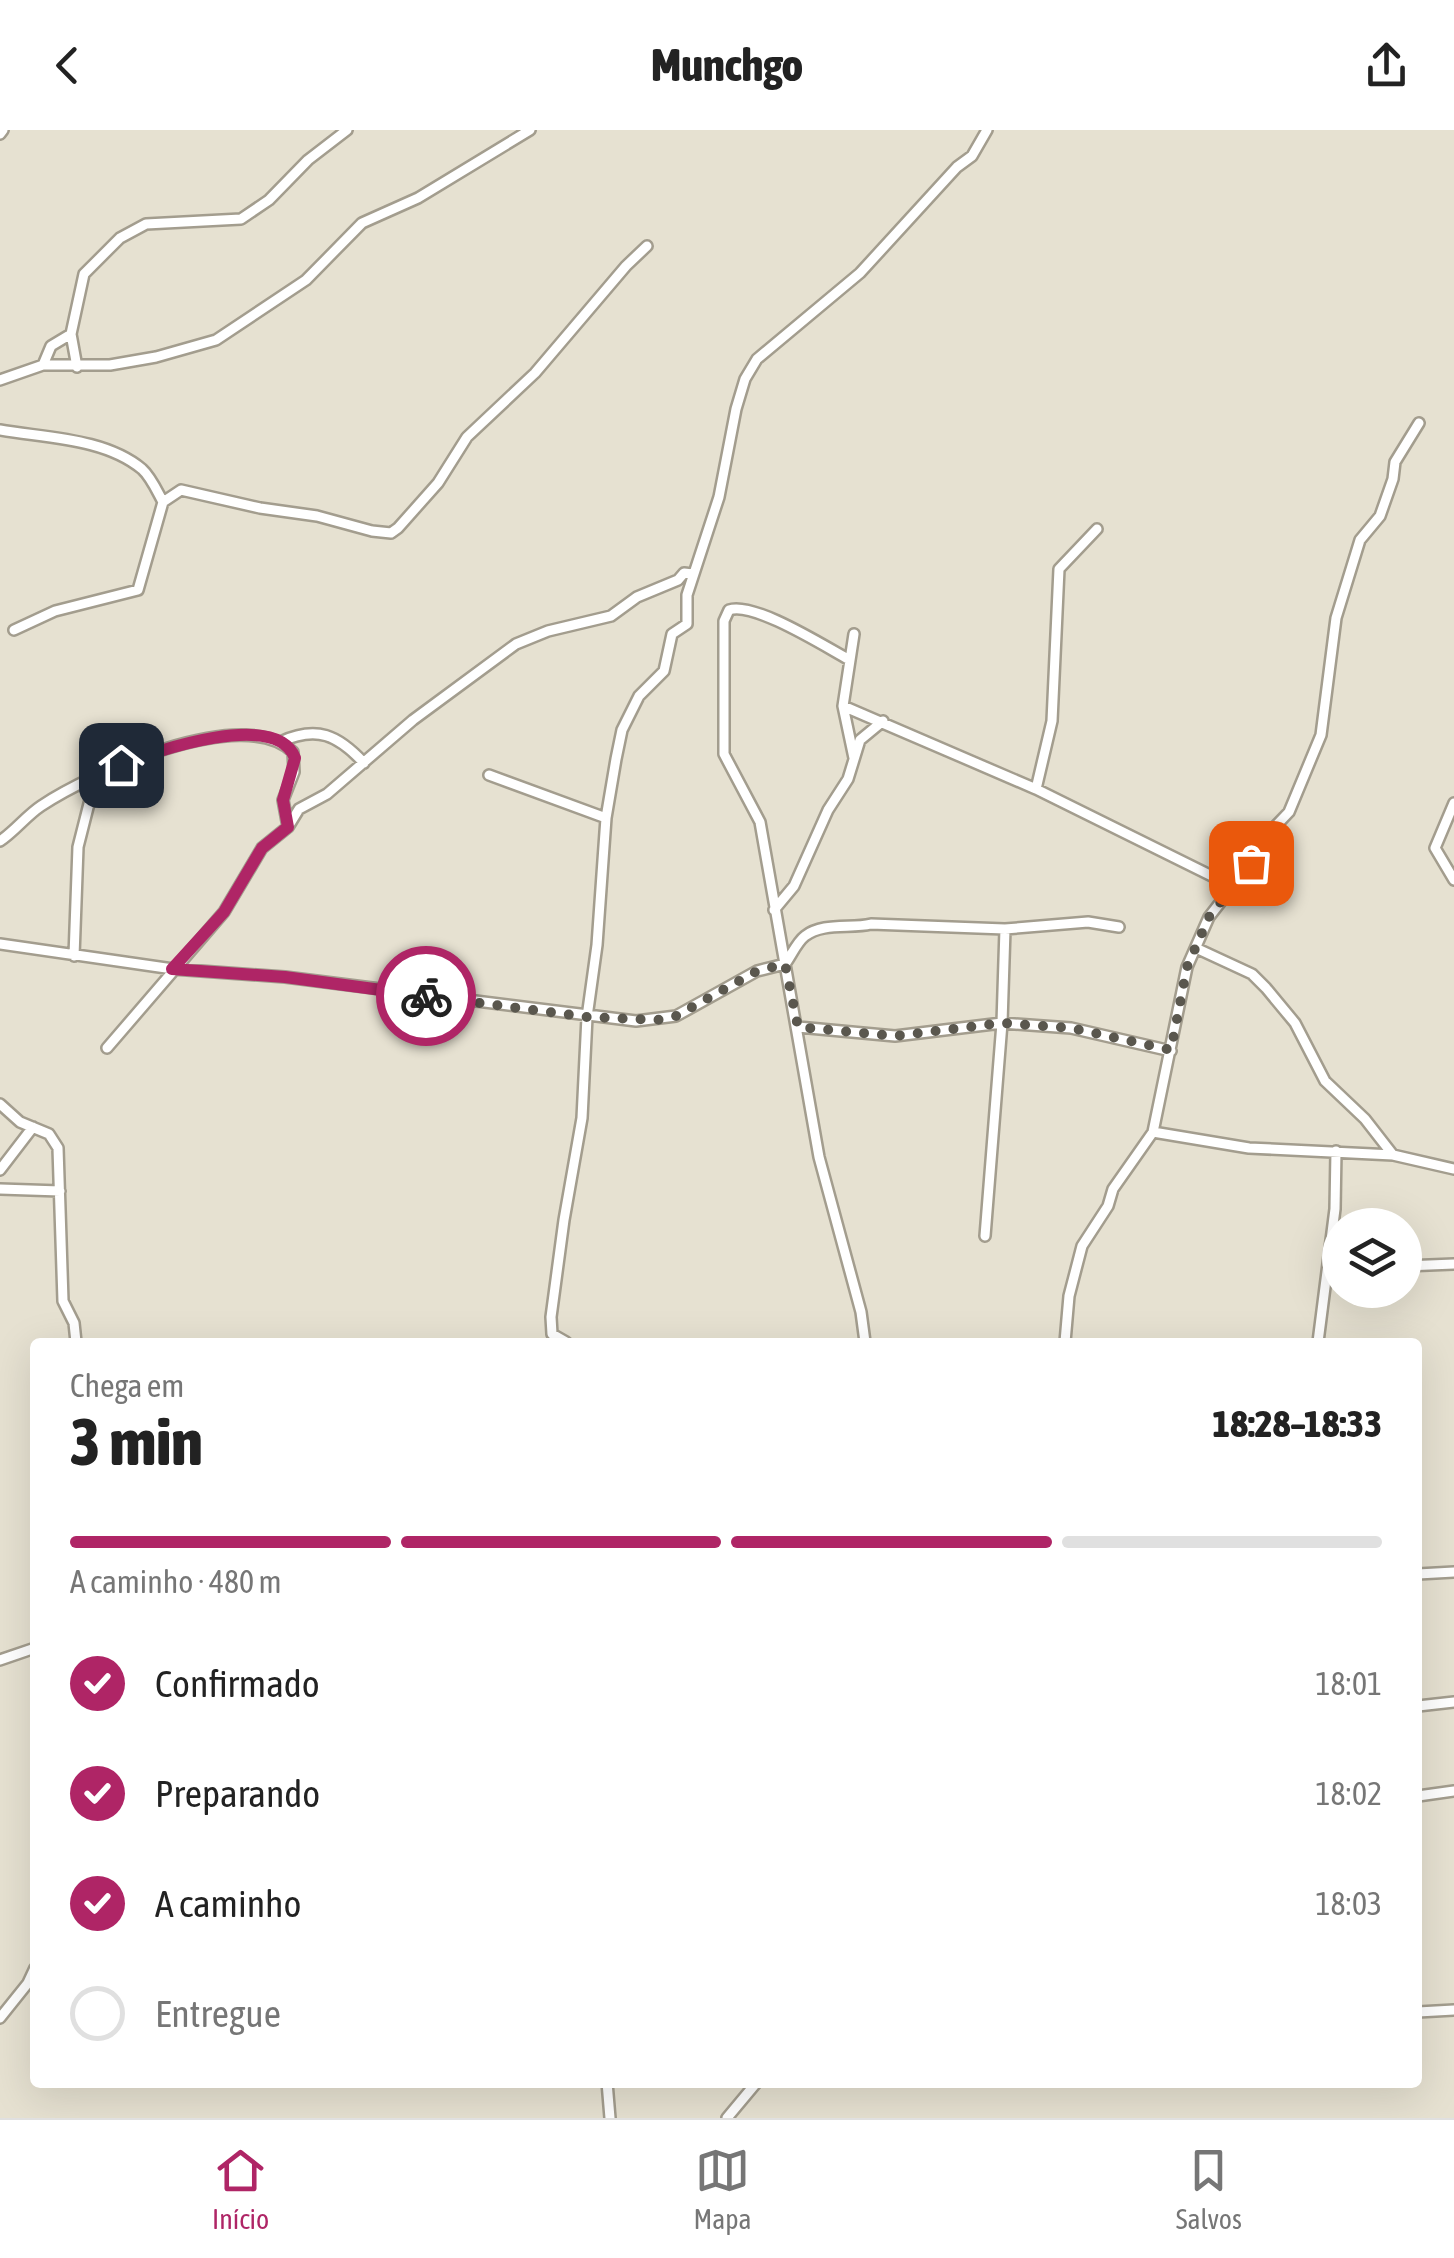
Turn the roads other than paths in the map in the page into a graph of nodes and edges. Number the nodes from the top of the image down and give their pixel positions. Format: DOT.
graph roads {
  1 [pos="347,130"];
  2 [pos="530,130"];
  3 [pos="986,130"];
  4 [pos="518,134"];
  5 [pos="647,246"];
  6 [pos="71,334"];
  7 [pos="43,365"];
  8 [pos="77,368"];
  9 [pos="0,380"];
  10 [pos="1419,422"];
  11 [pos="0,430"];
  12 [pos="163,502"];
  13 [pos="1097,529"];
  14 [pos="693,574"];
  15 [pos="14,630"];
  16 [pos="854,634"];
  17 [pos="848,659"];
  18 [pos="843,706"];
  19 [pos="883,721"];
  20 [pos="280,742"];
  21 [pos="855,761"];
  22 [pos="364,763"];
  23 [pos="488,775"];
  24 [pos="96,778"];
  25 [pos="1036,789"];
  26 [pos="1454,803"];
  27 [pos="606,818"];
  28 [pos="288,827"];
  29 [pos="0,841"];
  30 [pos="1454,880"];
  31 [pos="1232,886"];
  32 [pos="774,910"];
  33 [pos="1119,927"];
  34 [pos="1005,929"];
  35 [pos="0,944"];
  36 [pos="1198,949"];
  37 [pos="74,956"];
  38 [pos="785,964"];
  39 [pos="172,969"];
  40 [pos="587,1017"];
  41 [pos="1002,1023"];
  42 [pos="798,1027"];
  43 [pos="107,1048"];
  44 [pos="1171,1050"];
  45 [pos="0,1104"];
  46 [pos="33,1128"];
  47 [pos="1154,1132"];
  48 [pos="1336,1152"];
  49 [pos="1393,1155"];
  50 [pos="1454,1169"];
  51 [pos="0,1170"];
  52 [pos="0,1189"];
  53 [pos="60,1191"];
  54 [pos="1336,1208"];
  55 [pos="986,1236"];
  56 [pos="1454,1264"];
  57 [pos="1422,1265"];
  58 [pos="1326,1308"];
  59 [pos="76,1338"];
  60 [pos="559,1338"];
  61 [pos="864,1338"];
  62 [pos="1065,1338"];
  63 [pos="1319,1338"];
  64 [pos="1454,1572"];
  65 [pos="1422,1574"];
  66 [pos="30,1650"];
  67 [pos="0,1660"];
  68 [pos="1454,1702"];
  69 [pos="1422,1706"];
  70 [pos="1454,1791"];
  71 [pos="1422,1795"];
  72 [pos="30,1979"];
  73 [pos="1454,2010"];
  74 [pos="1422,2012"];
  75 [pos="0,2018"];
  76 [pos="607,2088"];
  77 [pos="753,2088"];
  78 [pos="610,2118"];
  79 [pos="727,2118"];
  1 -- 6 [label="street"];
  2 -- 4 [label="street"];
  3 -- 14 [label="street"];
  4 -- 8 [label="street"];
  5 -- 12 [label="street"];
  6 -- 7 [label="street"];
  6 -- 8 [label="street"];
  7 -- 8 [label="street"];
  7 -- 9 [label="street"];
  10 -- 31 [label="street"];
  11 -- 12 [label="street"];
  12 -- 15 [label="street"];
  13 -- 25 [label="street"];
  14 -- 22 [label="street"];
  14 -- 27 [label="street"];
  16 -- 17 [label="street"];
  17 -- 18 [label="street"];
  17 -- 32 [label="street"];
  18 -- 19 [label="street"];
  18 -- 21 [label="street"];
  19 -- 21 [label="street"];
  19 -- 25 [label="street"];
  20 -- 22 [label="street"];
  20 -- 24 [label="street"];
  20 -- 28 [label="street"];
  21 -- 32 [label="street"];
  22 -- 28 [label="street"];
  23 -- 27 [label="street"];
  24 -- 29 [label="street"];
  24 -- 37 [label="street"];
  25 -- 31 [label="street"];
  26 -- 30 [label="street"];
  27 -- 40 [label="street"];
  28 -- 39 [label="street"];
  31 -- 36 [label="street"];
  32 -- 38 [label="street"];
  33 -- 34 [label="street"];
  34 -- 38 [label="street"];
  34 -- 41 [label="street"];
  35 -- 37 [label="street"];
  36 -- 44 [label="street"];
  36 -- 49 [label="street"];
  37 -- 39 [label="street"];
  38 -- 40 [label="street"];
  38 -- 42 [label="street"];
  39 -- 40 [label="street"];
  39 -- 43 [label="street"];
  40 -- 60 [label="street"];
  41 -- 42 [label="street"];
  41 -- 44 [label="street"];
  41 -- 55 [label="street"];
  42 -- 61 [label="street"];
  44 -- 47 [label="street"];
  45 -- 46 [label="street"];
  46 -- 51 [label="street"];
  46 -- 53 [label="street"];
  47 -- 48 [label="street"];
  47 -- 62 [label="street"];
  48 -- 49 [label="street"];
  48 -- 54 [label="street"];
  49 -- 50 [label="street"];
  52 -- 53 [label="street"];
  53 -- 59 [label="street"];
  56 -- 57 [label="street"];
  58 -- 63 [label="street"];
  64 -- 65 [label="street"];
  66 -- 67 [label="street"];
  68 -- 69 [label="street"];
  70 -- 71 [label="street"];
  72 -- 75 [label="street"];
  73 -- 74 [label="street"];
  76 -- 78 [label="street"];
  77 -- 79 [label="street"];
}
